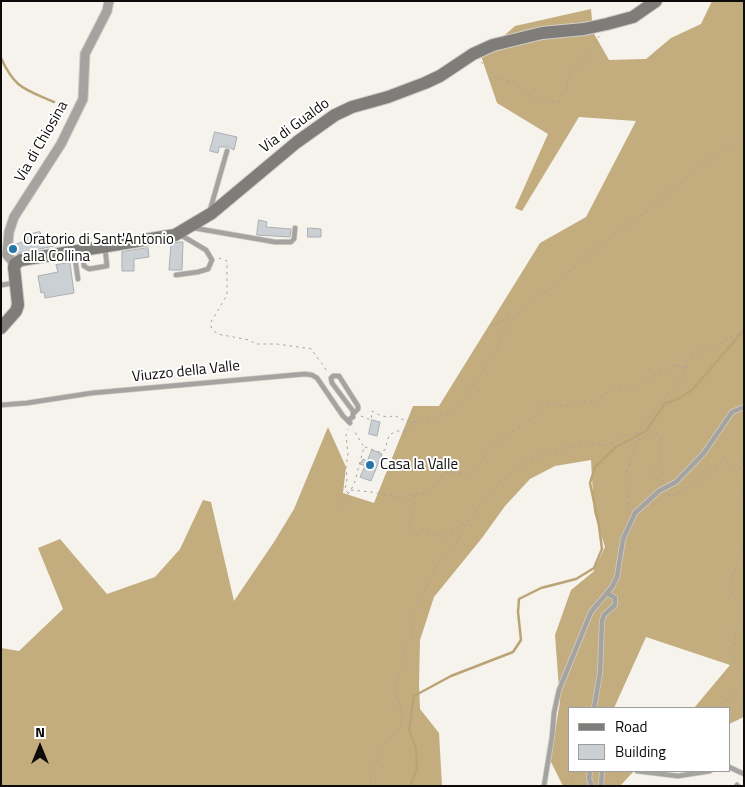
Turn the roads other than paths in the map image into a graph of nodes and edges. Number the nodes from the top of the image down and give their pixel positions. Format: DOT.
graph roads {
  1 [pos="109,1"];
  2 [pos="656,1"];
  3 [pos="227,151"];
  4 [pos="208,215"];
  5 [pos="190,227"];
  6 [pos="295,228"];
  7 [pos="178,234"];
  8 [pos="104,246"];
  9 [pos="78,250"];
  10 [pos="15,264"];
  11 [pos="176,275"];
  12 [pos="78,279"];
  13 [pos="16,283"];
  14 [pos="1,285"];
  15 [pos="1,328"];
  16 [pos="1,405"];
  17 [pos="744,407"];
  18 [pos="353,416"];
  19 [pos="607,593"];
  20 [pos="594,707"];
  21 [pos="730,767"];
  22 [pos="590,772"];
  23 [pos="602,772"];
  24 [pos="645,772"];
  25 [pos="704,772"];
  26 [pos="744,774"];
  27 [pos="544,786"];
  28 [pos="592,786"];
  29 [pos="601,786"];
  1 -- 10 [label="street, Via di Chiosina"];
  2 -- 4 [label="street, Via di Gualdo"];
  3 -- 4 [label="lane"];
  4 -- 5 [label="street, Via di Gualdo"];
  5 -- 6 [label="lane"];
  5 -- 7 [label="street, Via di Gualdo"];
  7 -- 8 [label="street, Via di Gualdo"];
  7 -- 11 [label="lane"];
  8 -- 9 [label="street, Via di Gualdo"];
  8 -- 9 [label="lane"];
  9 -- 10 [label="street, Via di Gualdo"];
  9 -- 12 [label="lane"];
  10 -- 13 [label="street"];
  13 -- 14 [label="lane"];
  13 -- 15 [label="street"];
  16 -- 18 [label="lane, Viuzzo della Valle"];
  17 -- 19 [label="lane"];
  18 -- 18 [label="lane"];
  19 -- 20 [label="lane"];
  19 -- 27 [label="lane"];
  21 -- 26 [label="lane"];
  22 -- 28 [label="lane"];
  23 -- 29 [label="lane"];
  24 -- 25 [label="lane"];
}
